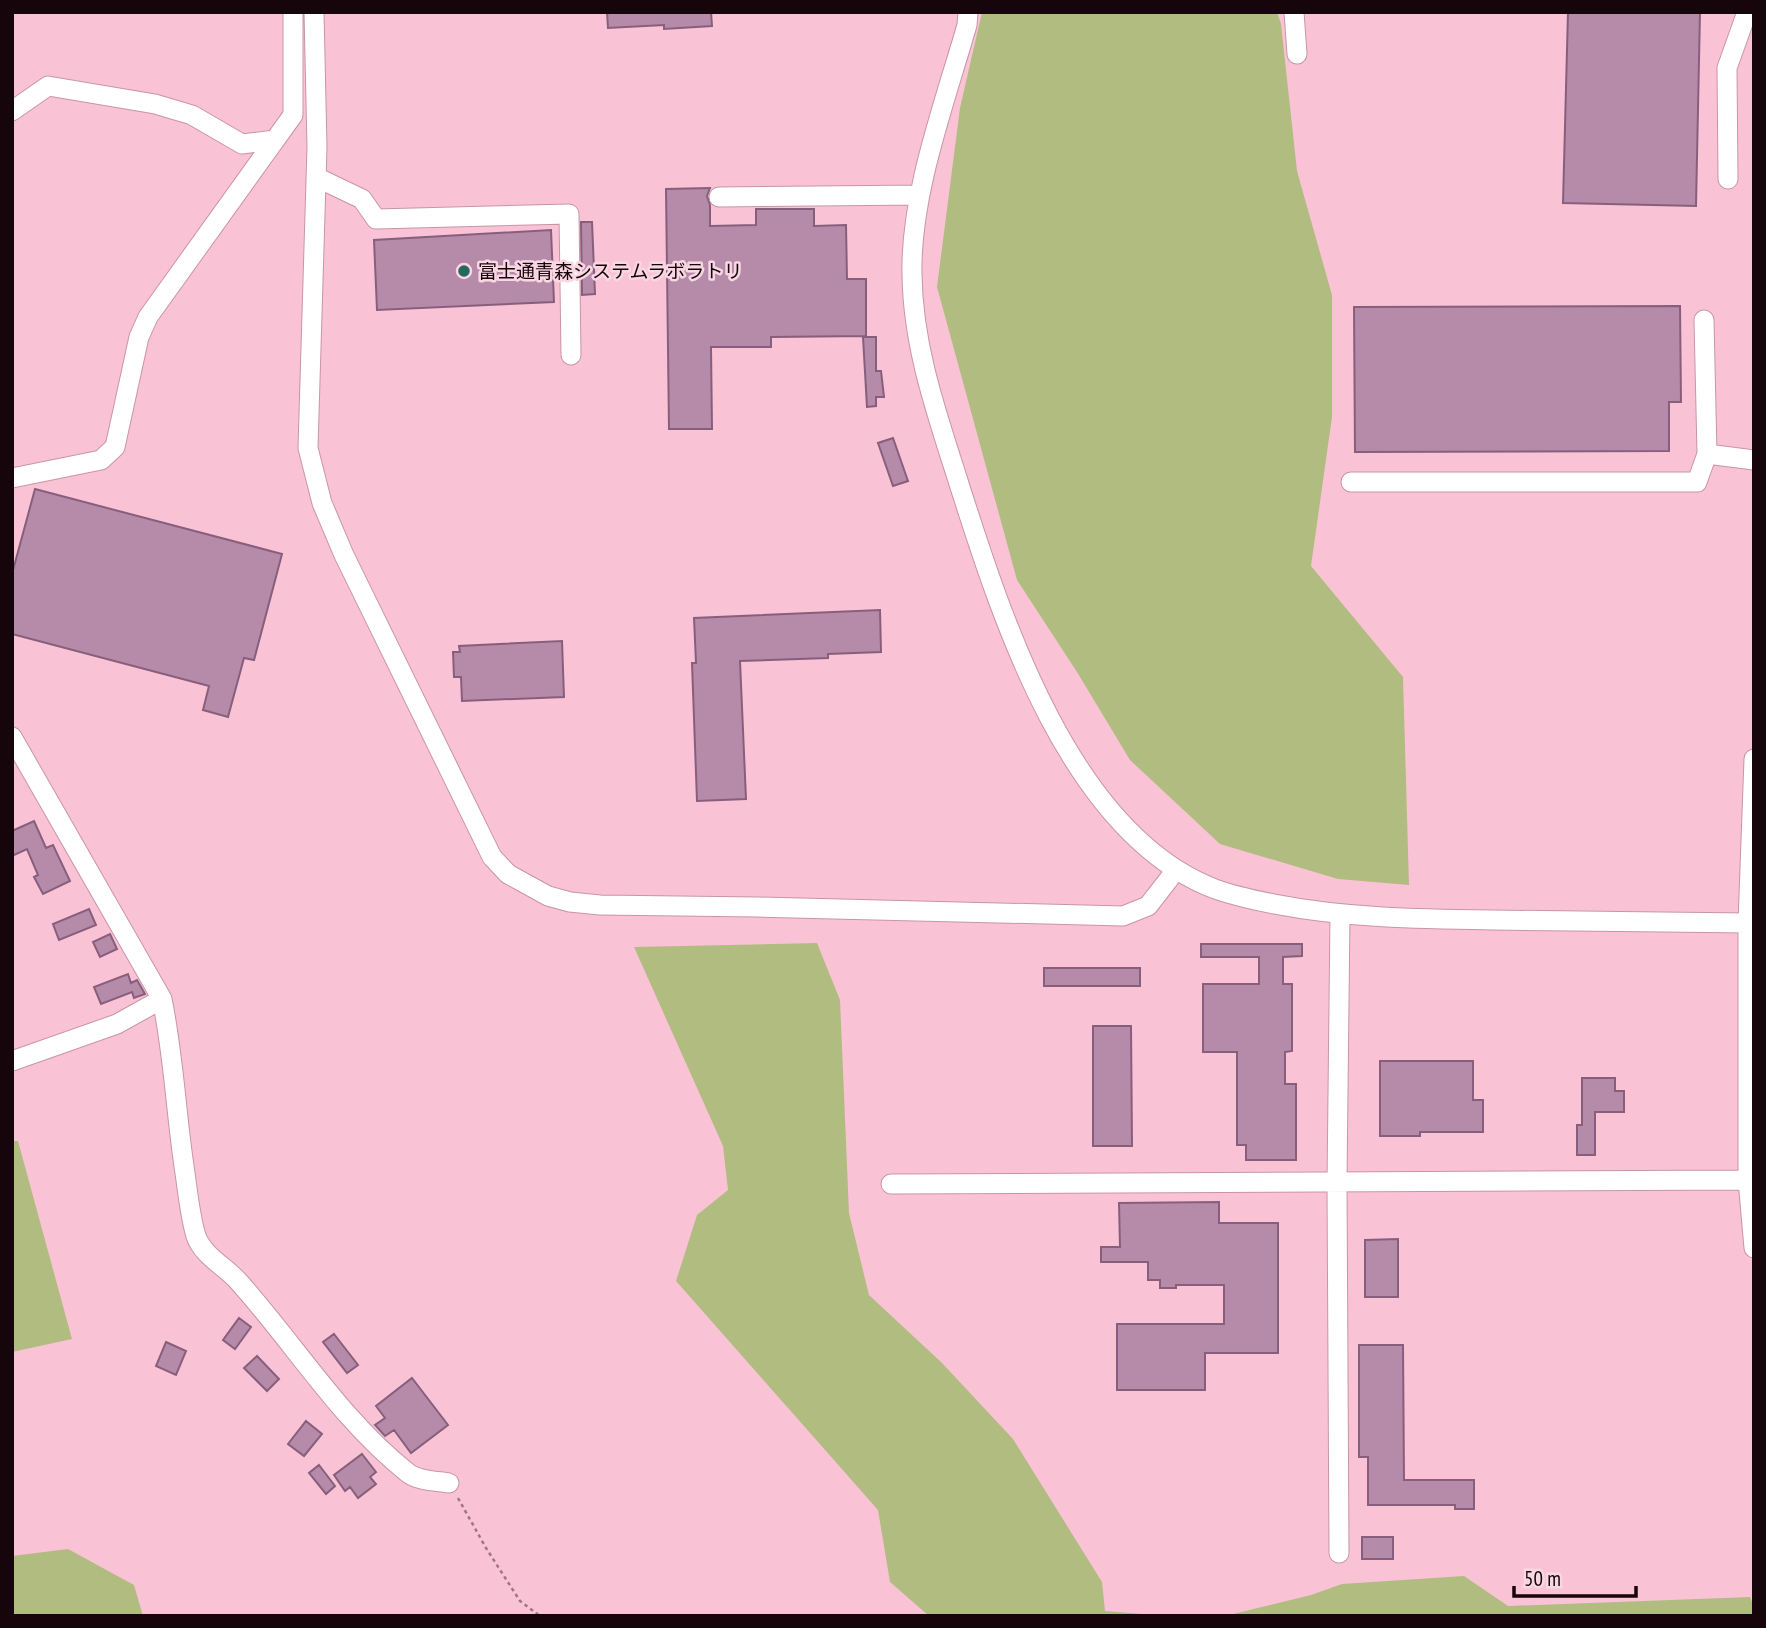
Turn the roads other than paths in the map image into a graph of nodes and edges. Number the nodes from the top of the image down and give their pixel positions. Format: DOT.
graph roads {
  1 [pos="293,12"];
  2 [pos="314,12"];
  3 [pos="968,12"];
  4 [pos="1294,12"];
  5 [pos="1746,12"];
  6 [pos="1297,54"];
  7 [pos="12,111"];
  8 [pos="275,140"];
  9 [pos="316,177"];
  10 [pos="1728,179"];
  11 [pos="919,195"];
  12 [pos="719,197"];
  13 [pos="1704,320"];
  14 [pos="571,355"];
  15 [pos="1707,454"];
  16 [pos="1754,460"];
  17 [pos="12,478"];
  18 [pos="1351,482"];
  19 [pos="12,737"];
  20 [pos="1754,759"];
  21 [pos="1176,870"];
  22 [pos="1340,914"];
  23 [pos="1748,923"];
  24 [pos="162,999"];
  25 [pos="12,1061"];
  26 [pos="1748,1180"];
  27 [pos="1337,1183"];
  28 [pos="891,1184"];
  29 [pos="1754,1248"];
  30 [pos="449,1483"];
  31 [pos="1339,1553"];
  1 -- 8 [label="street"];
  2 -- 9 [label="street"];
  3 -- 11 [label="street"];
  4 -- 6 [label="street"];
  5 -- 10 [label="street"];
  7 -- 8 [label="street"];
  8 -- 17 [label="street"];
  9 -- 14 [label="street"];
  9 -- 21 [label="street"];
  11 -- 12 [label="street"];
  11 -- 21 [label="street"];
  13 -- 15 [label="street"];
  15 -- 16 [label="street"];
  15 -- 18 [label="street"];
  19 -- 24 [label="street"];
  20 -- 23 [label="street"];
  21 -- 22 [label="street"];
  22 -- 23 [label="street"];
  22 -- 27 [label="street"];
  23 -- 26 [label="street"];
  24 -- 25 [label="street"];
  24 -- 30 [label="street"];
  26 -- 27 [label="street"];
  26 -- 29 [label="street"];
  27 -- 28 [label="street"];
  27 -- 31 [label="street"];
}
